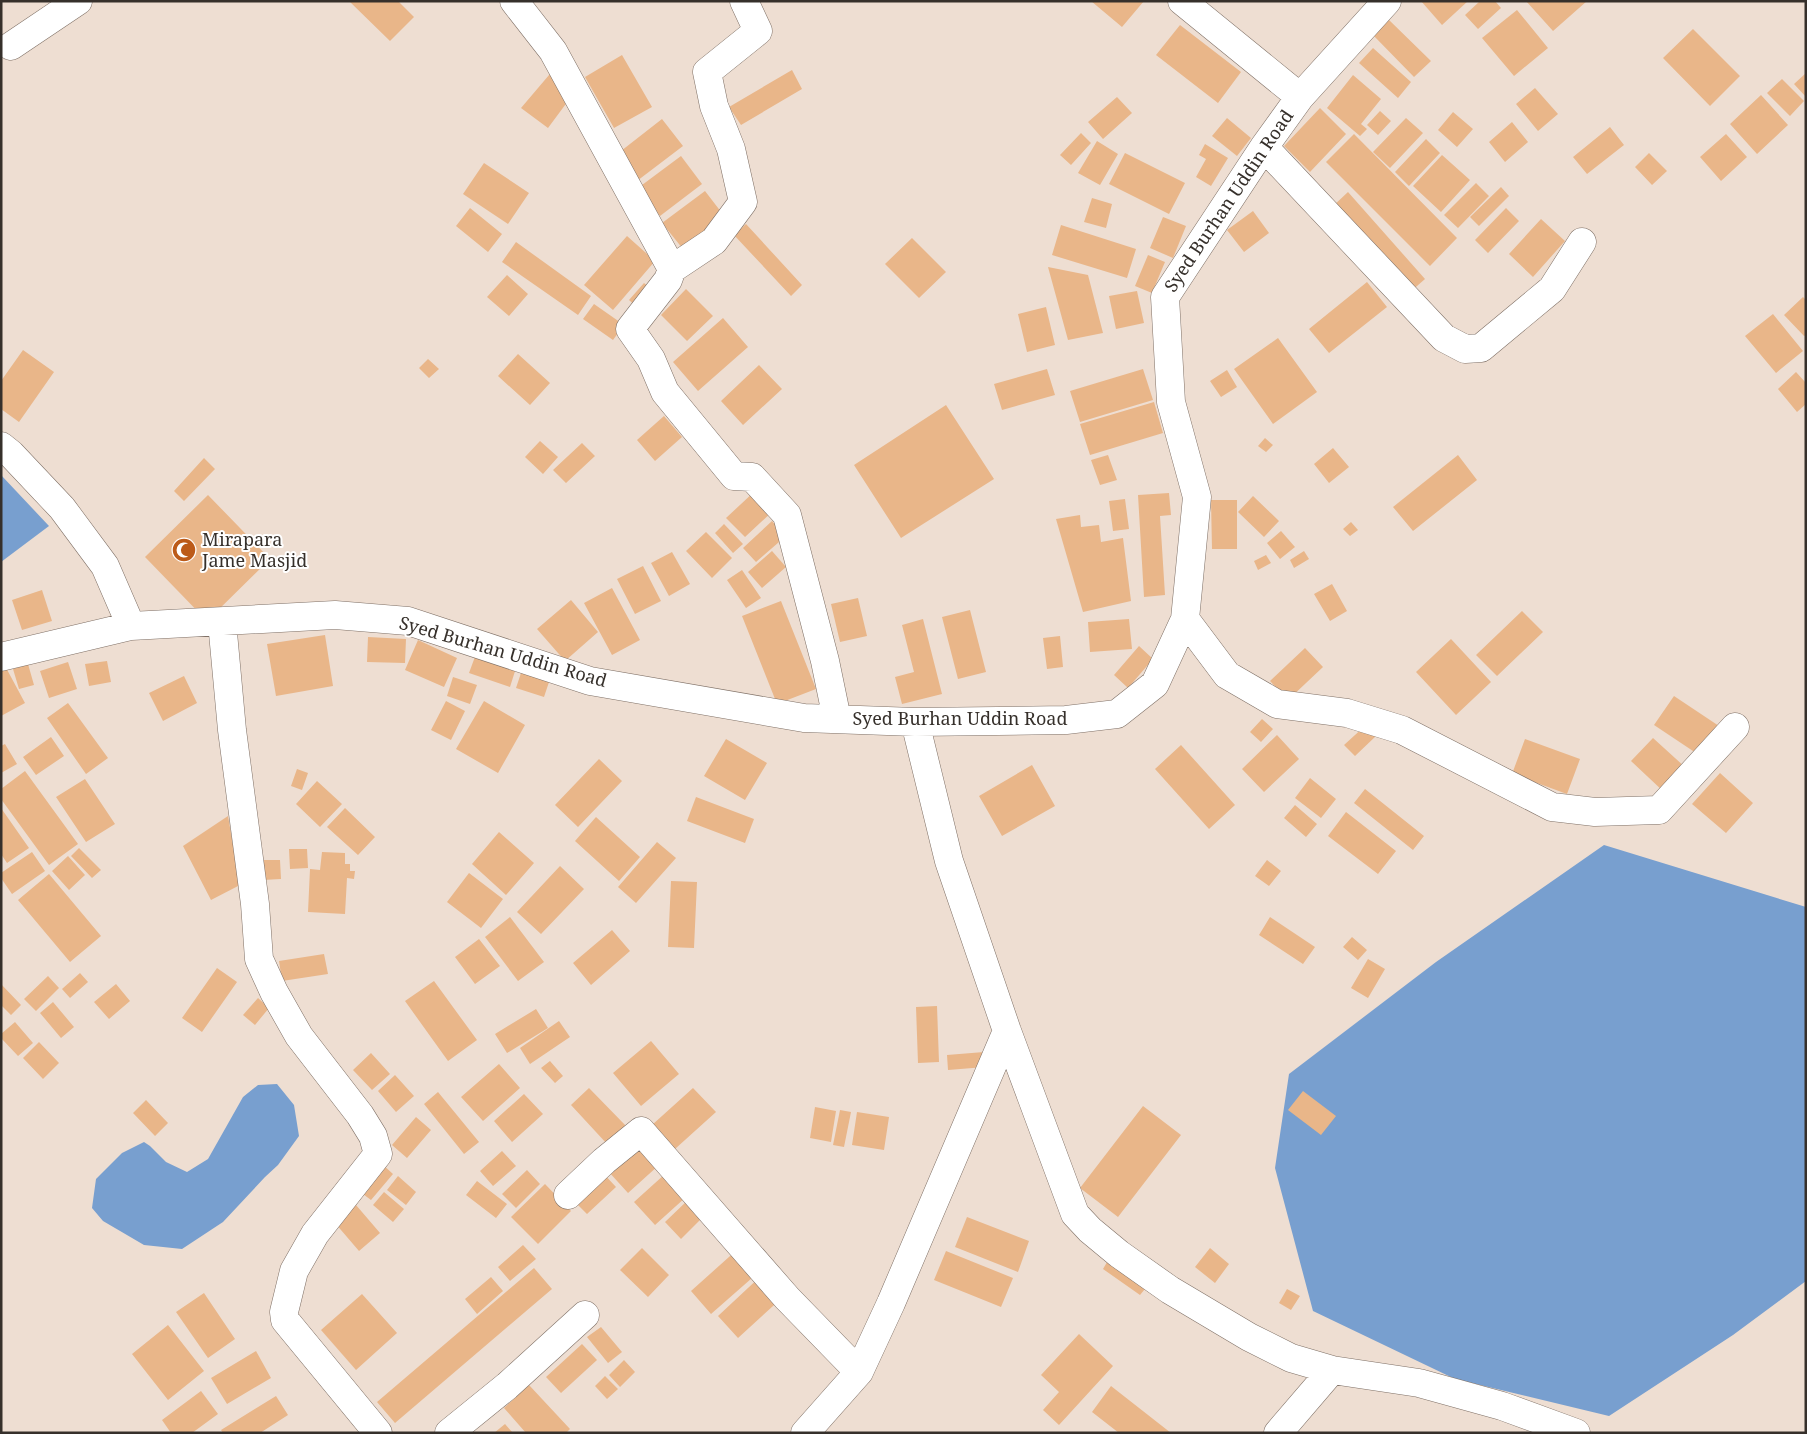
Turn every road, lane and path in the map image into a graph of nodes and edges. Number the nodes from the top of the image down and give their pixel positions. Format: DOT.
graph roads {
  1 [pos="78,1"];
  2 [pos="514,1"];
  3 [pos="744,1"];
  4 [pos="1182,1"];
  5 [pos="1387,1"];
  6 [pos="11,46"];
  7 [pos="1300,96"];
  8 [pos="1264,147"];
  9 [pos="1582,242"];
  10 [pos="672,268"];
  11 [pos="1,446"];
  12 [pos="1185,619"];
  13 [pos="222,622"];
  14 [pos="131,626"];
  15 [pos="1,657"];
  16 [pos="837,720"];
  17 [pos="915,722"];
  18 [pos="1735,727"];
  19 [pos="1007,1031"];
  20 [pos="568,1195"];
  21 [pos="584,1315"];
  22 [pos="1332,1370"];
  23 [pos="859,1372"];
  24 [pos="378,1433"];
  25 [pos="449,1433"];
  26 [pos="805,1433"];
  27 [pos="1278,1433"];
  28 [pos="1576,1433"];
  1 -- 6 [label="street"];
  2 -- 10 [label="street"];
  3 -- 10 [label="street"];
  4 -- 7 [label="street"];
  5 -- 7 [label="street, Syed Burhan Uddin Road"];
  7 -- 8 [label="street, Syed Burhan Uddin Road"];
  8 -- 9 [label="street"];
  8 -- 12 [label="street, Syed Burhan Uddin Road"];
  10 -- 16 [label="street"];
  11 -- 14 [label="street"];
  12 -- 17 [label="street, Syed Burhan Uddin Road"];
  12 -- 18 [label="street"];
  13 -- 14 [label="street, Syed Burhan Uddin Road"];
  13 -- 16 [label="street, Syed Burhan Uddin Road"];
  13 -- 24 [label="street"];
  14 -- 15 [label="street, Syed Burhan Uddin Road"];
  16 -- 17 [label="street, Syed Burhan Uddin Road"];
  17 -- 19 [label="street"];
  19 -- 22 [label="street"];
  19 -- 23 [label="street"];
  20 -- 23 [label="street"];
  21 -- 25 [label="street"];
  22 -- 27 [label="street"];
  22 -- 28 [label="street"];
  23 -- 26 [label="street"];
}
